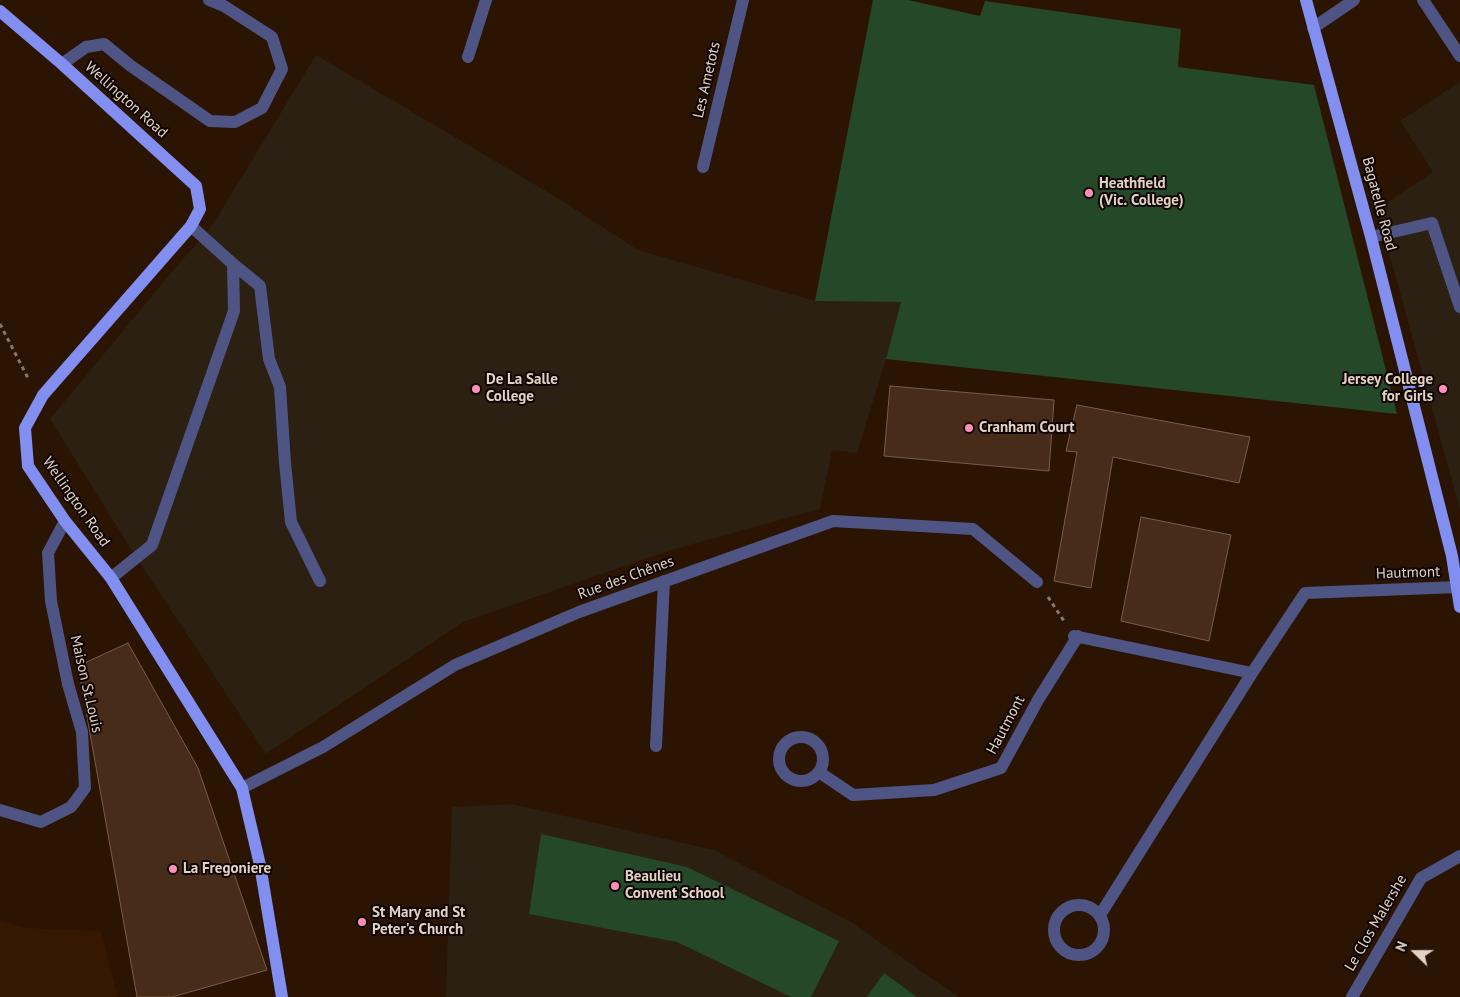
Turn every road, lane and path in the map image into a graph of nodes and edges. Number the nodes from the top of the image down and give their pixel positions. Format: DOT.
graph roads {
  1 [pos="209,0"];
  2 [pos="486,0"];
  3 [pos="743,0"];
  4 [pos="1306,0"];
  5 [pos="1354,0"];
  6 [pos="1423,0"];
  7 [pos="0,11"];
  8 [pos="1313,28"];
  9 [pos="1460,56"];
  10 [pos="468,58"];
  11 [pos="62,64"];
  12 [pos="703,167"];
  13 [pos="191,226"];
  14 [pos="1371,237"];
  15 [pos="233,264"];
  16 [pos="1460,307"];
  17 [pos="0,324"];
  18 [pos="43,394"];
  19 [pos="65,521"];
  20 [pos="1456,555"];
  21 [pos="111,578"];
  22 [pos="320,581"];
  23 [pos="664,581"];
  24 [pos="1037,582"];
  25 [pos="1458,587"];
  26 [pos="1460,607"];
  27 [pos="1076,636"];
  28 [pos="1252,673"];
  29 [pos="656,746"];
  30 [pos="819,772"];
  31 [pos="242,788"];
  32 [pos="0,810"];
  33 [pos="1460,856"];
  34 [pos="1100,915"];
  35 [pos="282,997"];
  36 [pos="1352,997"];
  1 -- 11 [label="street"];
  2 -- 10 [label="street"];
  3 -- 12 [label="street, Les Ametots"];
  4 -- 8 [label="main road, Bagatelle Road"];
  5 -- 8 [label="street"];
  6 -- 9 [label="street"];
  7 -- 11 [label="main road, Wellington Road"];
  8 -- 14 [label="main road, Bagatelle Road"];
  11 -- 13 [label="main road, Wellington Road"];
  13 -- 15 [label="street"];
  13 -- 18 [label="main road, Wellington Road"];
  14 -- 16 [label="street"];
  14 -- 20 [label="main road, Bagatelle Road"];
  15 -- 21 [label="street"];
  15 -- 22 [label="street"];
  17 -- 18 [label="path"];
  18 -- 19 [label="main road, Wellington Road"];
  19 -- 21 [label="main road, Wellington Road"];
  19 -- 32 [label="street, Maison St.Louis"];
  20 -- 25 [label="main road, Bagatelle Road"];
  21 -- 31 [label="main road, Wellington Road"];
  23 -- 24 [label="street, Rue des Chênes"];
  23 -- 29 [label="street"];
  23 -- 31 [label="street, Rue des Chênes"];
  24 -- 27 [label="path"];
  25 -- 26 [label="main road, Bagatelle Road"];
  25 -- 28 [label="street, Hautmont"];
  27 -- 28 [label="street"];
  27 -- 30 [label="street, Hautmont"];
  28 -- 34 [label="street, Hautmont"];
  31 -- 35 [label="main road, Wellington Road"];
  33 -- 36 [label="street, Le Clos Malershe"];
  34 -- 34 [label="street"];
}
